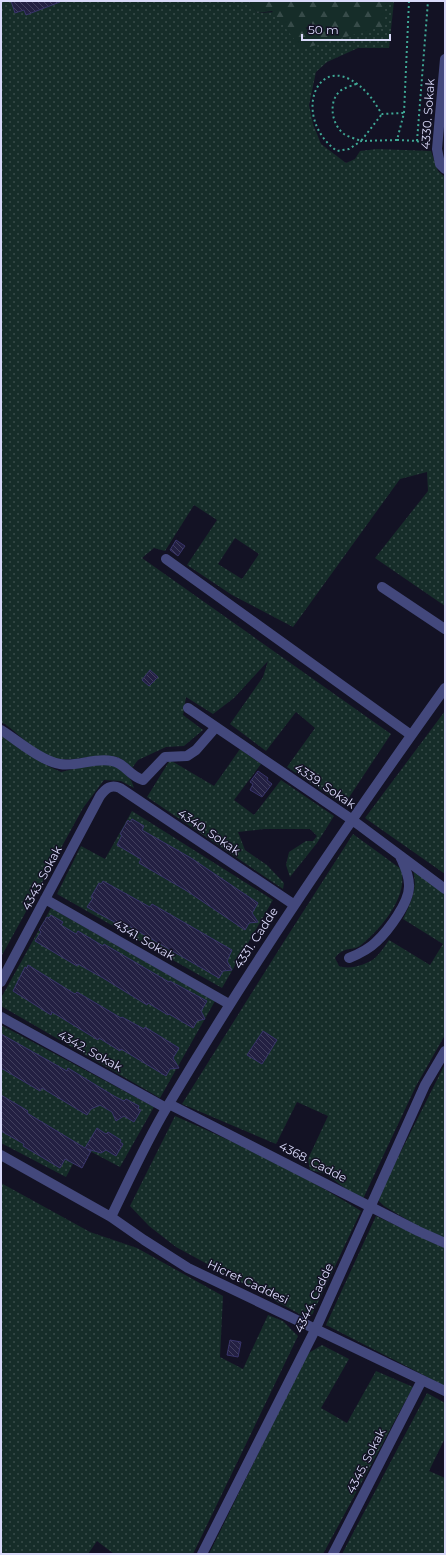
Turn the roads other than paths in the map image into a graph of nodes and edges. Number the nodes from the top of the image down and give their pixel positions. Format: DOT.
graph roads {
  1 [pos="445,59"];
  2 [pos="445,170"];
  3 [pos="166,560"];
  4 [pos="382,587"];
  5 [pos="445,629"];
  6 [pos="445,688"];
  7 [pos="188,708"];
  8 [pos="216,726"];
  9 [pos="1,730"];
  10 [pos="411,735"];
  11 [pos="109,787"];
  12 [pos="351,819"];
  13 [pos="399,854"];
  14 [pos="445,888"];
  15 [pos="45,899"];
  16 [pos="293,904"];
  17 [pos="349,958"];
  18 [pos="1,982"];
  19 [pos="229,1004"];
  20 [pos="1,1017"];
  21 [pos="445,1051"];
  22 [pos="168,1106"];
  23 [pos="1,1156"];
  24 [pos="370,1206"];
  25 [pos="111,1217"];
  26 [pos="445,1243"];
  27 [pos="316,1328"];
  28 [pos="422,1380"];
  29 [pos="445,1392"];
  30 [pos="202,1554"];
  31 [pos="333,1554"];
  1 -- 2 [label="street, 4330. Sokak"];
  3 -- 10 [label="street"];
  4 -- 5 [label="street"];
  6 -- 10 [label="street, 4331. Cadde"];
  7 -- 8 [label="street, 4339. Sokak"];
  8 -- 9 [label="street"];
  8 -- 12 [label="street, 4339. Sokak"];
  10 -- 12 [label="street, 4331. Cadde"];
  11 -- 15 [label="street, 4343. Sokak"];
  11 -- 16 [label="street, 4340. Sokak"];
  12 -- 13 [label="street, 4339. Sokak"];
  12 -- 16 [label="street, 4331. Cadde"];
  13 -- 14 [label="street, 4339. Sokak"];
  13 -- 17 [label="street"];
  15 -- 18 [label="street, 4343. Sokak"];
  15 -- 19 [label="street, 4341. Sokak"];
  16 -- 19 [label="street, 4331. Cadde"];
  19 -- 22 [label="street, 4331. Cadde"];
  20 -- 22 [label="street, 4342. Sokak"];
  21 -- 24 [label="street, 4344. Cadde"];
  22 -- 24 [label="street, 4368. Cadde"];
  22 -- 25 [label="street, 4331. Cadde"];
  23 -- 25 [label="street"];
  24 -- 26 [label="street, 4368. Cadde"];
  24 -- 27 [label="street, 4344. Cadde"];
  25 -- 27 [label="street, Hicret Caddesi"];
  27 -- 28 [label="street, Hicret Caddesi"];
  27 -- 30 [label="street, 4344. Cadde"];
  28 -- 29 [label="street, Hicret Caddesi"];
  28 -- 31 [label="street, 4345. Sokak"];
}
